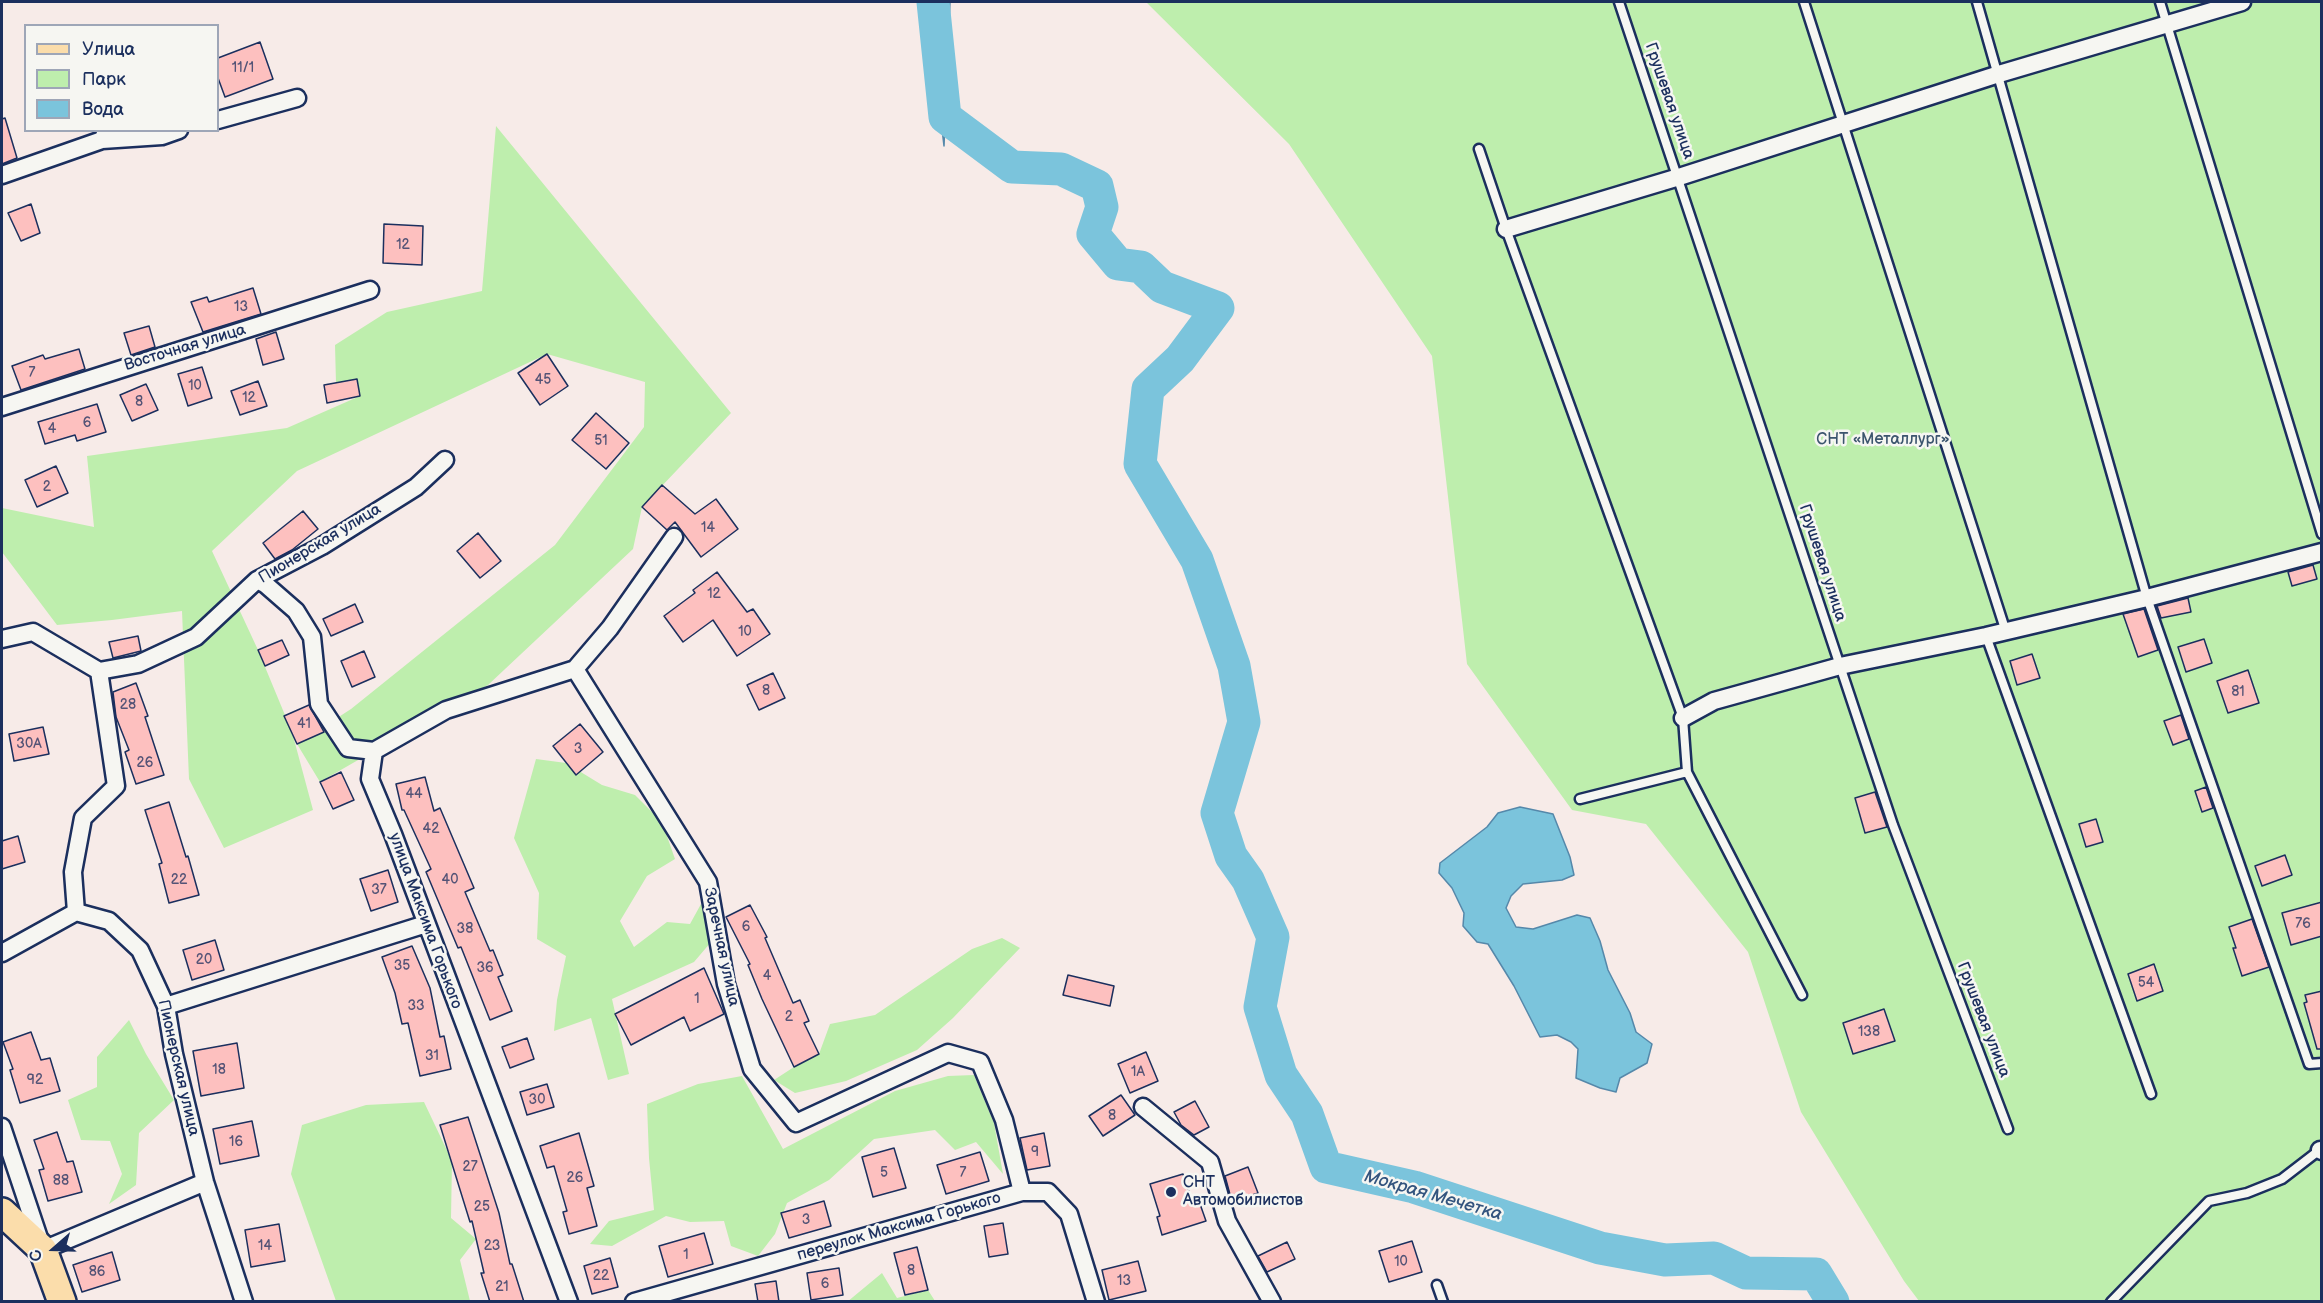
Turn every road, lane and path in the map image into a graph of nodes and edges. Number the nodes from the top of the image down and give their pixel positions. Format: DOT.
graph roads {
  1 [pos="1619,2"];
  2 [pos="1804,2"];
  3 [pos="1977,2"];
  4 [pos="2160,2"];
  5 [pos="2242,2"];
  6 [pos="2167,24"];
  7 [pos="1999,74"];
  8 [pos="297,98"];
  9 [pos="219,120"];
  10 [pos="1844,124"];
  11 [pos="173,132"];
  12 [pos="104,135"];
  13 [pos="1479,149"];
  14 [pos="2,176"];
  15 [pos="1679,177"];
  16 [pos="1506,229"];
  17 [pos="369,291"];
  18 [pos="2,407"];
  19 [pos="445,460"];
  20 [pos="2322,534"];
  21 [pos="674,537"];
  22 [pos="2322,552"];
  23 [pos="257,580"];
  24 [pos="2147,598"];
  25 [pos="2006,632"];
  26 [pos="1986,636"];
  27 [pos="2,639"];
  28 [pos="1840,666"];
  29 [pos="574,669"];
  30 [pos="99,671"];
  31 [pos="1683,718"];
  32 [pos="374,751"];
  33 [pos="1687,772"];
  34 [pos="1580,799"];
  35 [pos="76,912"];
  36 [pos="426,924"];
  37 [pos="2,953"];
  38 [pos="1802,994"];
  39 [pos="166,1006"];
  40 [pos="2322,1063"];
  41 [pos="2151,1094"];
  42 [pos="1143,1107"];
  43 [pos="2,1127"];
  44 [pos="2008,1129"];
  45 [pos="2321,1150"];
  46 [pos="205,1182"];
  47 [pos="1022,1192"];
  48 [pos="2,1212"];
  49 [pos="43,1250"];
  50 [pos="1437,1285"];
  51 [pos="62,1302"];
  52 [pos="243,1302"];
  53 [pos="569,1302"];
  54 [pos="634,1302"];
  55 [pos="1096,1302"];
  56 [pos="1272,1302"];
  57 [pos="1443,1302"];
  58 [pos="2111,1302"];
  1 -- 15 [label="lane, Грушевая улица"];
  2 -- 10 [label="lane"];
  3 -- 7 [label="lane"];
  4 -- 6 [label="lane"];
  5 -- 6 [label="street"];
  6 -- 7 [label="street"];
  6 -- 20 [label="lane"];
  7 -- 10 [label="street"];
  7 -- 24 [label="lane"];
  8 -- 9 [label="street"];
  10 -- 15 [label="street"];
  10 -- 25 [label="lane"];
  11 -- 12 [label="street"];
  12 -- 14 [label="street"];
  13 -- 16 [label="lane"];
  15 -- 16 [label="street"];
  15 -- 28 [label="lane, Грушевая улица"];
  16 -- 31 [label="lane"];
  17 -- 18 [label="street, Восточная улица"];
  19 -- 23 [label="street, Пионерская улица"];
  21 -- 29 [label="street"];
  22 -- 24 [label="street"];
  23 -- 30 [label="street, Пионерская улица"];
  23 -- 32 [label="street"];
  24 -- 25 [label="street"];
  24 -- 40 [label="lane"];
  25 -- 26 [label="street"];
  26 -- 28 [label="street"];
  26 -- 41 [label="lane"];
  27 -- 30 [label="street"];
  28 -- 31 [label="street"];
  28 -- 44 [label="lane, Грушевая улица"];
  29 -- 32 [label="street"];
  29 -- 47 [label="street, Заречная улица"];
  30 -- 35 [label="street"];
  31 -- 33 [label="lane"];
  32 -- 36 [label="street, улица Максима Горького"];
  33 -- 34 [label="lane"];
  33 -- 38 [label="lane"];
  35 -- 37 [label="street"];
  35 -- 39 [label="street, Пионерская улица"];
  36 -- 39 [label="street"];
  36 -- 53 [label="street, улица Максима Горького"];
  39 -- 46 [label="street, Пионерская улица"];
  42 -- 56 [label="street"];
  43 -- 49 [label="street"];
  45 -- 58 [label="lane"];
  46 -- 49 [label="street"];
  46 -- 52 [label="street, Пионерская улица"];
  47 -- 54 [label="street, переулок Максима Горького"];
  47 -- 55 [label="street, переулок Максима Горького"];
  48 -- 49 [label="main road"];
  49 -- 51 [label="main road"];
  50 -- 57 [label="lane"];
}
